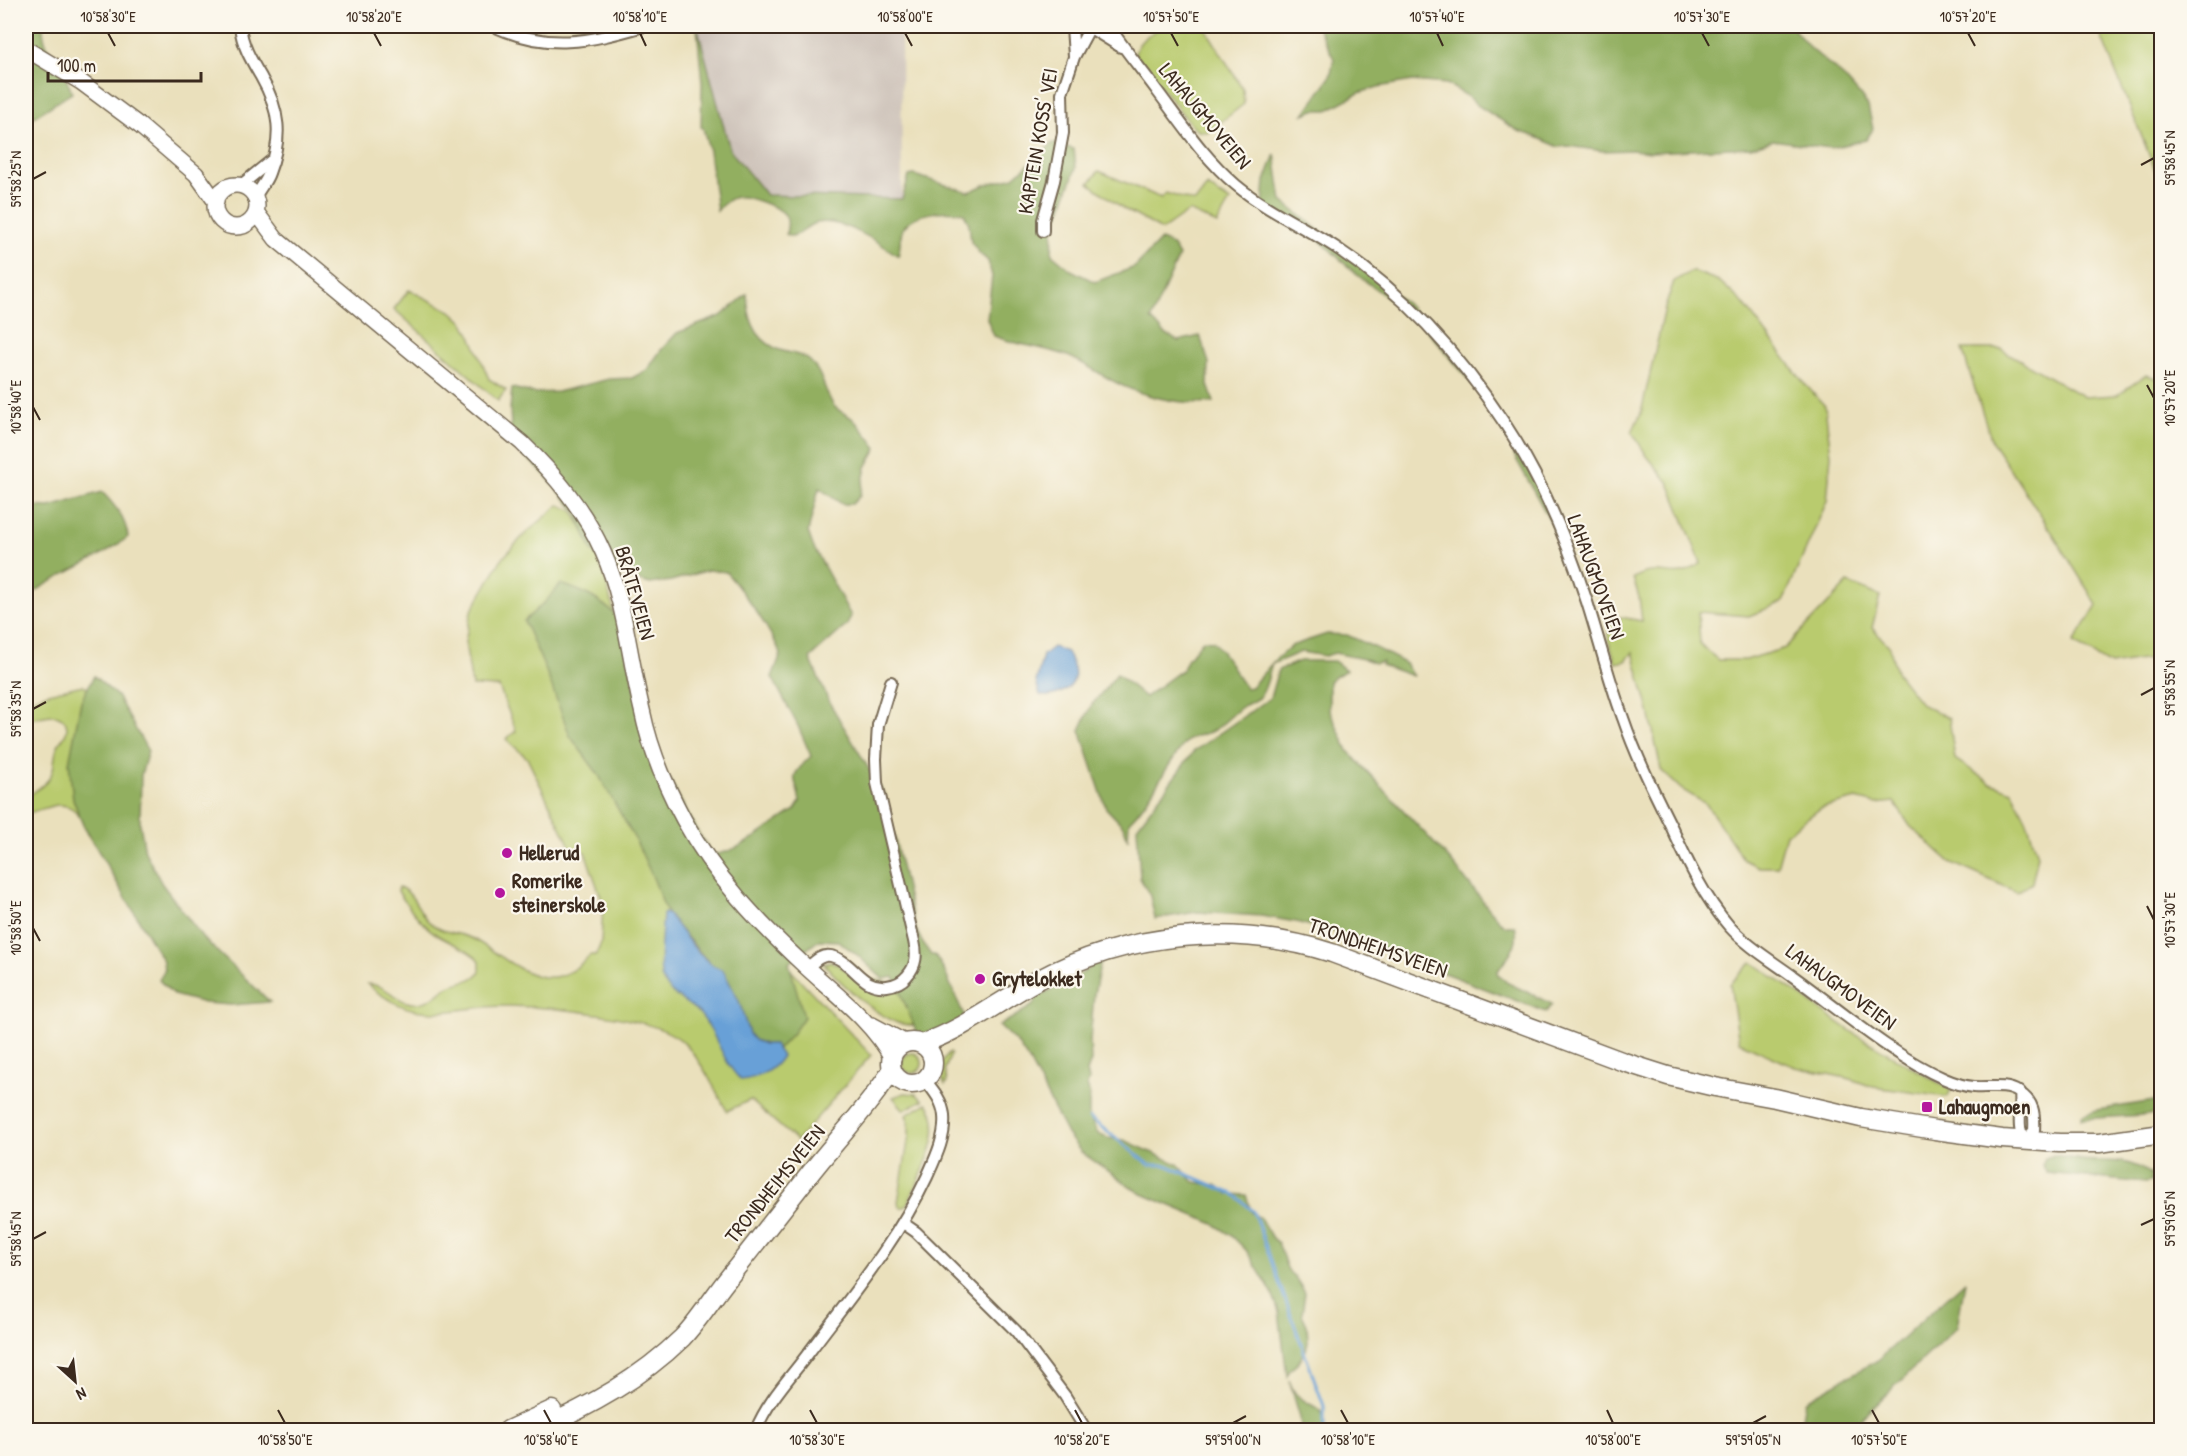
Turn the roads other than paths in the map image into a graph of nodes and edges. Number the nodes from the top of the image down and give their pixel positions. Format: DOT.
graph roads {
  1 [pos="240,26"];
  2 [pos="493,26"];
  3 [pos="644,26"];
  4 [pos="1071,26"];
  5 [pos="1109,26"];
  6 [pos="1093,28"];
  7 [pos="1121,47"];
  8 [pos="26,49"];
  9 [pos="1074,57"];
  10 [pos="272,160"];
  11 [pos="196,174"];
  12 [pos="235,186"];
  13 [pos="216,202"];
  14 [pos="256,205"];
  15 [pos="244,226"];
  16 [pos="1044,231"];
  17 [pos="276,239"];
  18 [pos="891,682"];
  19 [pos="807,968"];
  20 [pos="864,1021"];
  21 [pos="970,1023"];
  22 [pos="913,1044"];
  23 [pos="933,1060"];
  24 [pos="896,1070"];
  25 [pos="925,1080"];
  26 [pos="2025,1134"];
  27 [pos="2156,1135"];
  28 [pos="903,1223"];
  29 [pos="726,1282"];
  30 [pos="508,1431"];
  31 [pos="537,1431"];
  32 [pos="756,1431"];
  33 [pos="1086,1431"];
  1 -- 10 [label="street"];
  2 -- 3 [label="street"];
  4 -- 6 [label="street, LAHAUGMOVEIEN"];
  4 -- 9 [label="street, KAPTEIN KOSS' VEI"];
  5 -- 7 [label="street, LAHAUGMOVEIEN"];
  6 -- 7 [label="street, LAHAUGMOVEIEN"];
  6 -- 9 [label="street, KAPTEIN KOSS' VEI"];
  7 -- 26 [label="street, LAHAUGMOVEIEN"];
  8 -- 11 [label="main road"];
  9 -- 16 [label="street, KAPTEIN KOSS' VEI"];
  10 -- 12 [label="street"];
  10 -- 14 [label="street"];
  11 -- 12 [label="main road"];
  11 -- 13 [label="main road"];
  12 -- 13 [label="main road"];
  12 -- 14 [label="main road"];
  13 -- 15 [label="main road"];
  14 -- 15 [label="main road"];
  14 -- 17 [label="main road, BRÅTEVEIEN"];
  15 -- 17 [label="main road, BRÅTEVEIEN"];
  17 -- 19 [label="main road, BRÅTEVEIEN"];
  18 -- 19 [label="street"];
  19 -- 20 [label="main road, BRÅTEVEIEN"];
  20 -- 22 [label="main road, BRÅTEVEIEN"];
  20 -- 24 [label="main road, BRÅTEVEIEN"];
  21 -- 22 [label="main road, TRONDHEIMSVEIEN"];
  21 -- 23 [label="main road, TRONDHEIMSVEIEN"];
  21 -- 26 [label="main road, TRONDHEIMSVEIEN"];
  22 -- 23 [label="main road"];
  22 -- 24 [label="main road"];
  23 -- 25 [label="main road"];
  24 -- 25 [label="main road"];
  24 -- 29 [label="main road, TRONDHEIMSVEIEN"];
  25 -- 28 [label="street"];
  26 -- 27 [label="main road, TRONDHEIMSVEIEN"];
  28 -- 32 [label="street"];
  28 -- 33 [label="street"];
  29 -- 30 [label="main road, TRONDHEIMSVEIEN"];
  29 -- 31 [label="main road, TRONDHEIMSVEIEN"];
}
